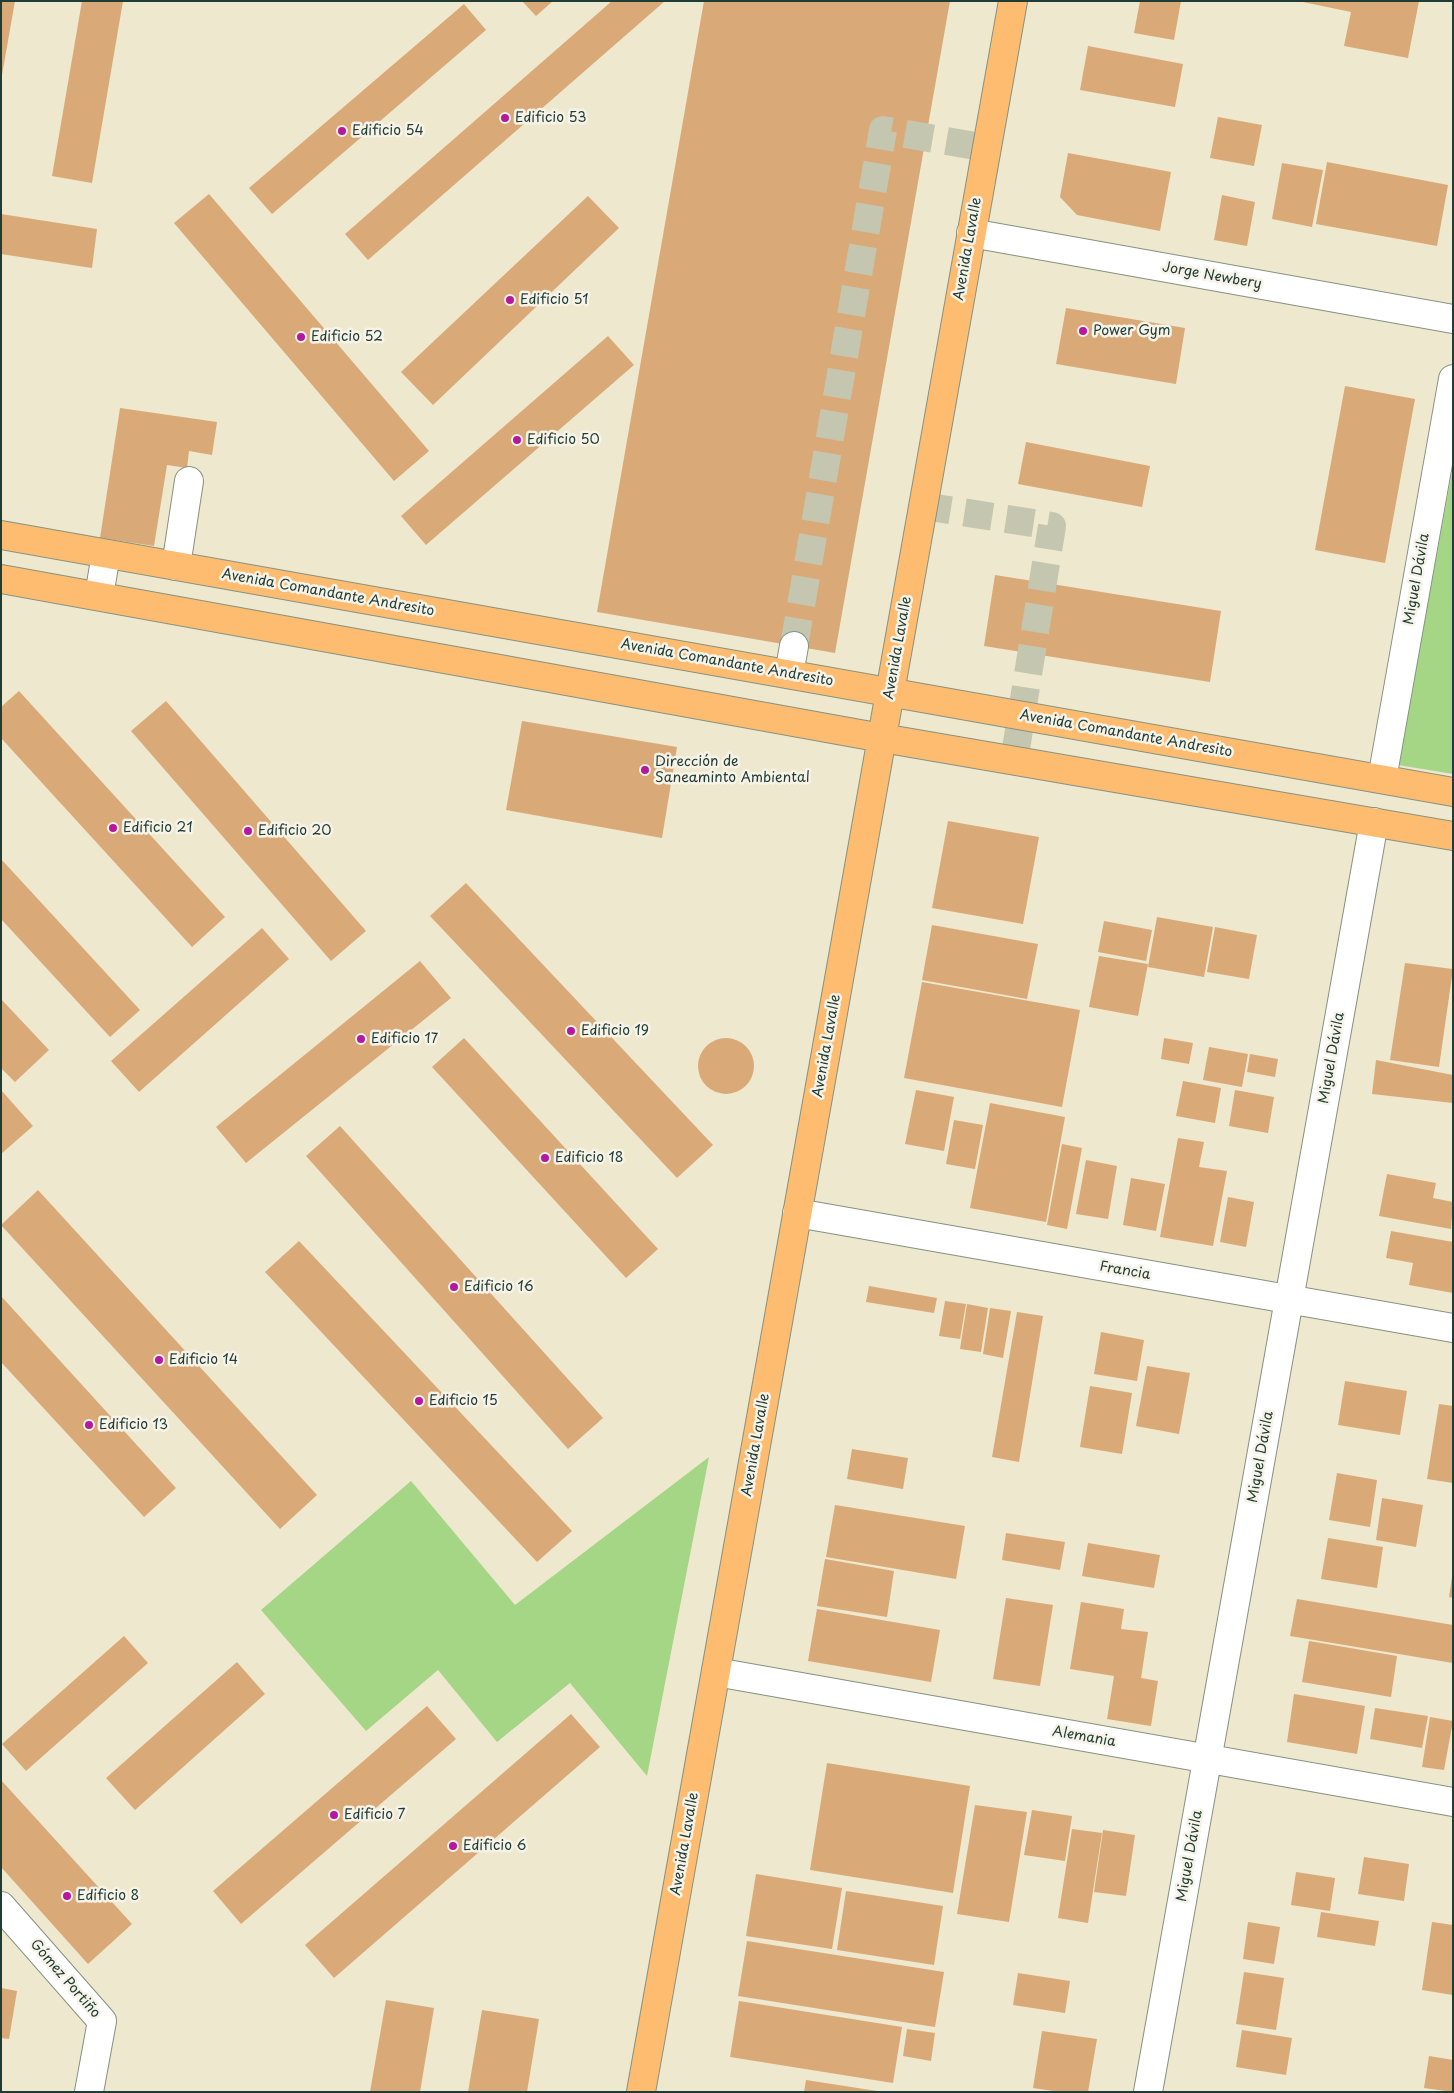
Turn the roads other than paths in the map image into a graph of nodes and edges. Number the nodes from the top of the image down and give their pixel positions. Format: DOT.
graph roads {
  1 [pos="1013,1"];
  2 [pos="971,233"];
  3 [pos="1453,319"];
  4 [pos="1453,379"];
  5 [pos="189,481"];
  6 [pos="1,535"];
  7 [pos="106,554"];
  8 [pos="176,566"];
  9 [pos="1,579"];
  10 [pos="99,596"];
  11 [pos="794,646"];
  12 [pos="790,674"];
  13 [pos="890,692"];
  14 [pos="882,738"];
  15 [pos="1382,779"];
  16 [pos="1453,792"];
  17 [pos="1374,822"];
  18 [pos="1453,836"];
  19 [pos="797,1213"];
  20 [pos="1289,1299"];
  21 [pos="1453,1328"];
  22 [pos="716,1672"];
  23 [pos="1208,1758"];
  24 [pos="1453,1802"];
  25 [pos="1,1906"];
  26 [pos="89,2092"];
  27 [pos="641,2092"];
  28 [pos="1148,2092"];
  1 -- 2 [label="main road, Avenida Lavalle"];
  2 -- 3 [label="street, Jorge Newbery"];
  2 -- 13 [label="main road, Avenida Lavalle"];
  4 -- 15 [label="street, Miguel Dávila"];
  5 -- 8 [label="street"];
  6 -- 7 [label="main road, Avenida Comandante Andresito"];
  7 -- 8 [label="main road, Avenida Comandante Andresito"];
  7 -- 10 [label="street"];
  8 -- 12 [label="main road, Avenida Comandante Andresito"];
  9 -- 10 [label="main road"];
  10 -- 14 [label="main road"];
  11 -- 12 [label="street"];
  12 -- 13 [label="main road, Avenida Comandante Andresito"];
  13 -- 14 [label="main road, Avenida Lavalle"];
  13 -- 15 [label="main road, Avenida Comandante Andresito"];
  14 -- 17 [label="main road"];
  14 -- 19 [label="main road, Avenida Lavalle"];
  15 -- 16 [label="main road, Avenida Comandante Andresito"];
  17 -- 18 [label="main road"];
  17 -- 20 [label="street, Miguel Dávila"];
  19 -- 20 [label="street, Francia"];
  19 -- 22 [label="main road, Avenida Lavalle"];
  20 -- 21 [label="street, Francia"];
  20 -- 23 [label="street, Miguel Dávila"];
  22 -- 23 [label="street, Alemania"];
  22 -- 27 [label="main road, Avenida Lavalle"];
  23 -- 24 [label="street, Alemania"];
  23 -- 28 [label="street, Miguel Dávila"];
  25 -- 26 [label="street, Gómez Portiño"];
}
